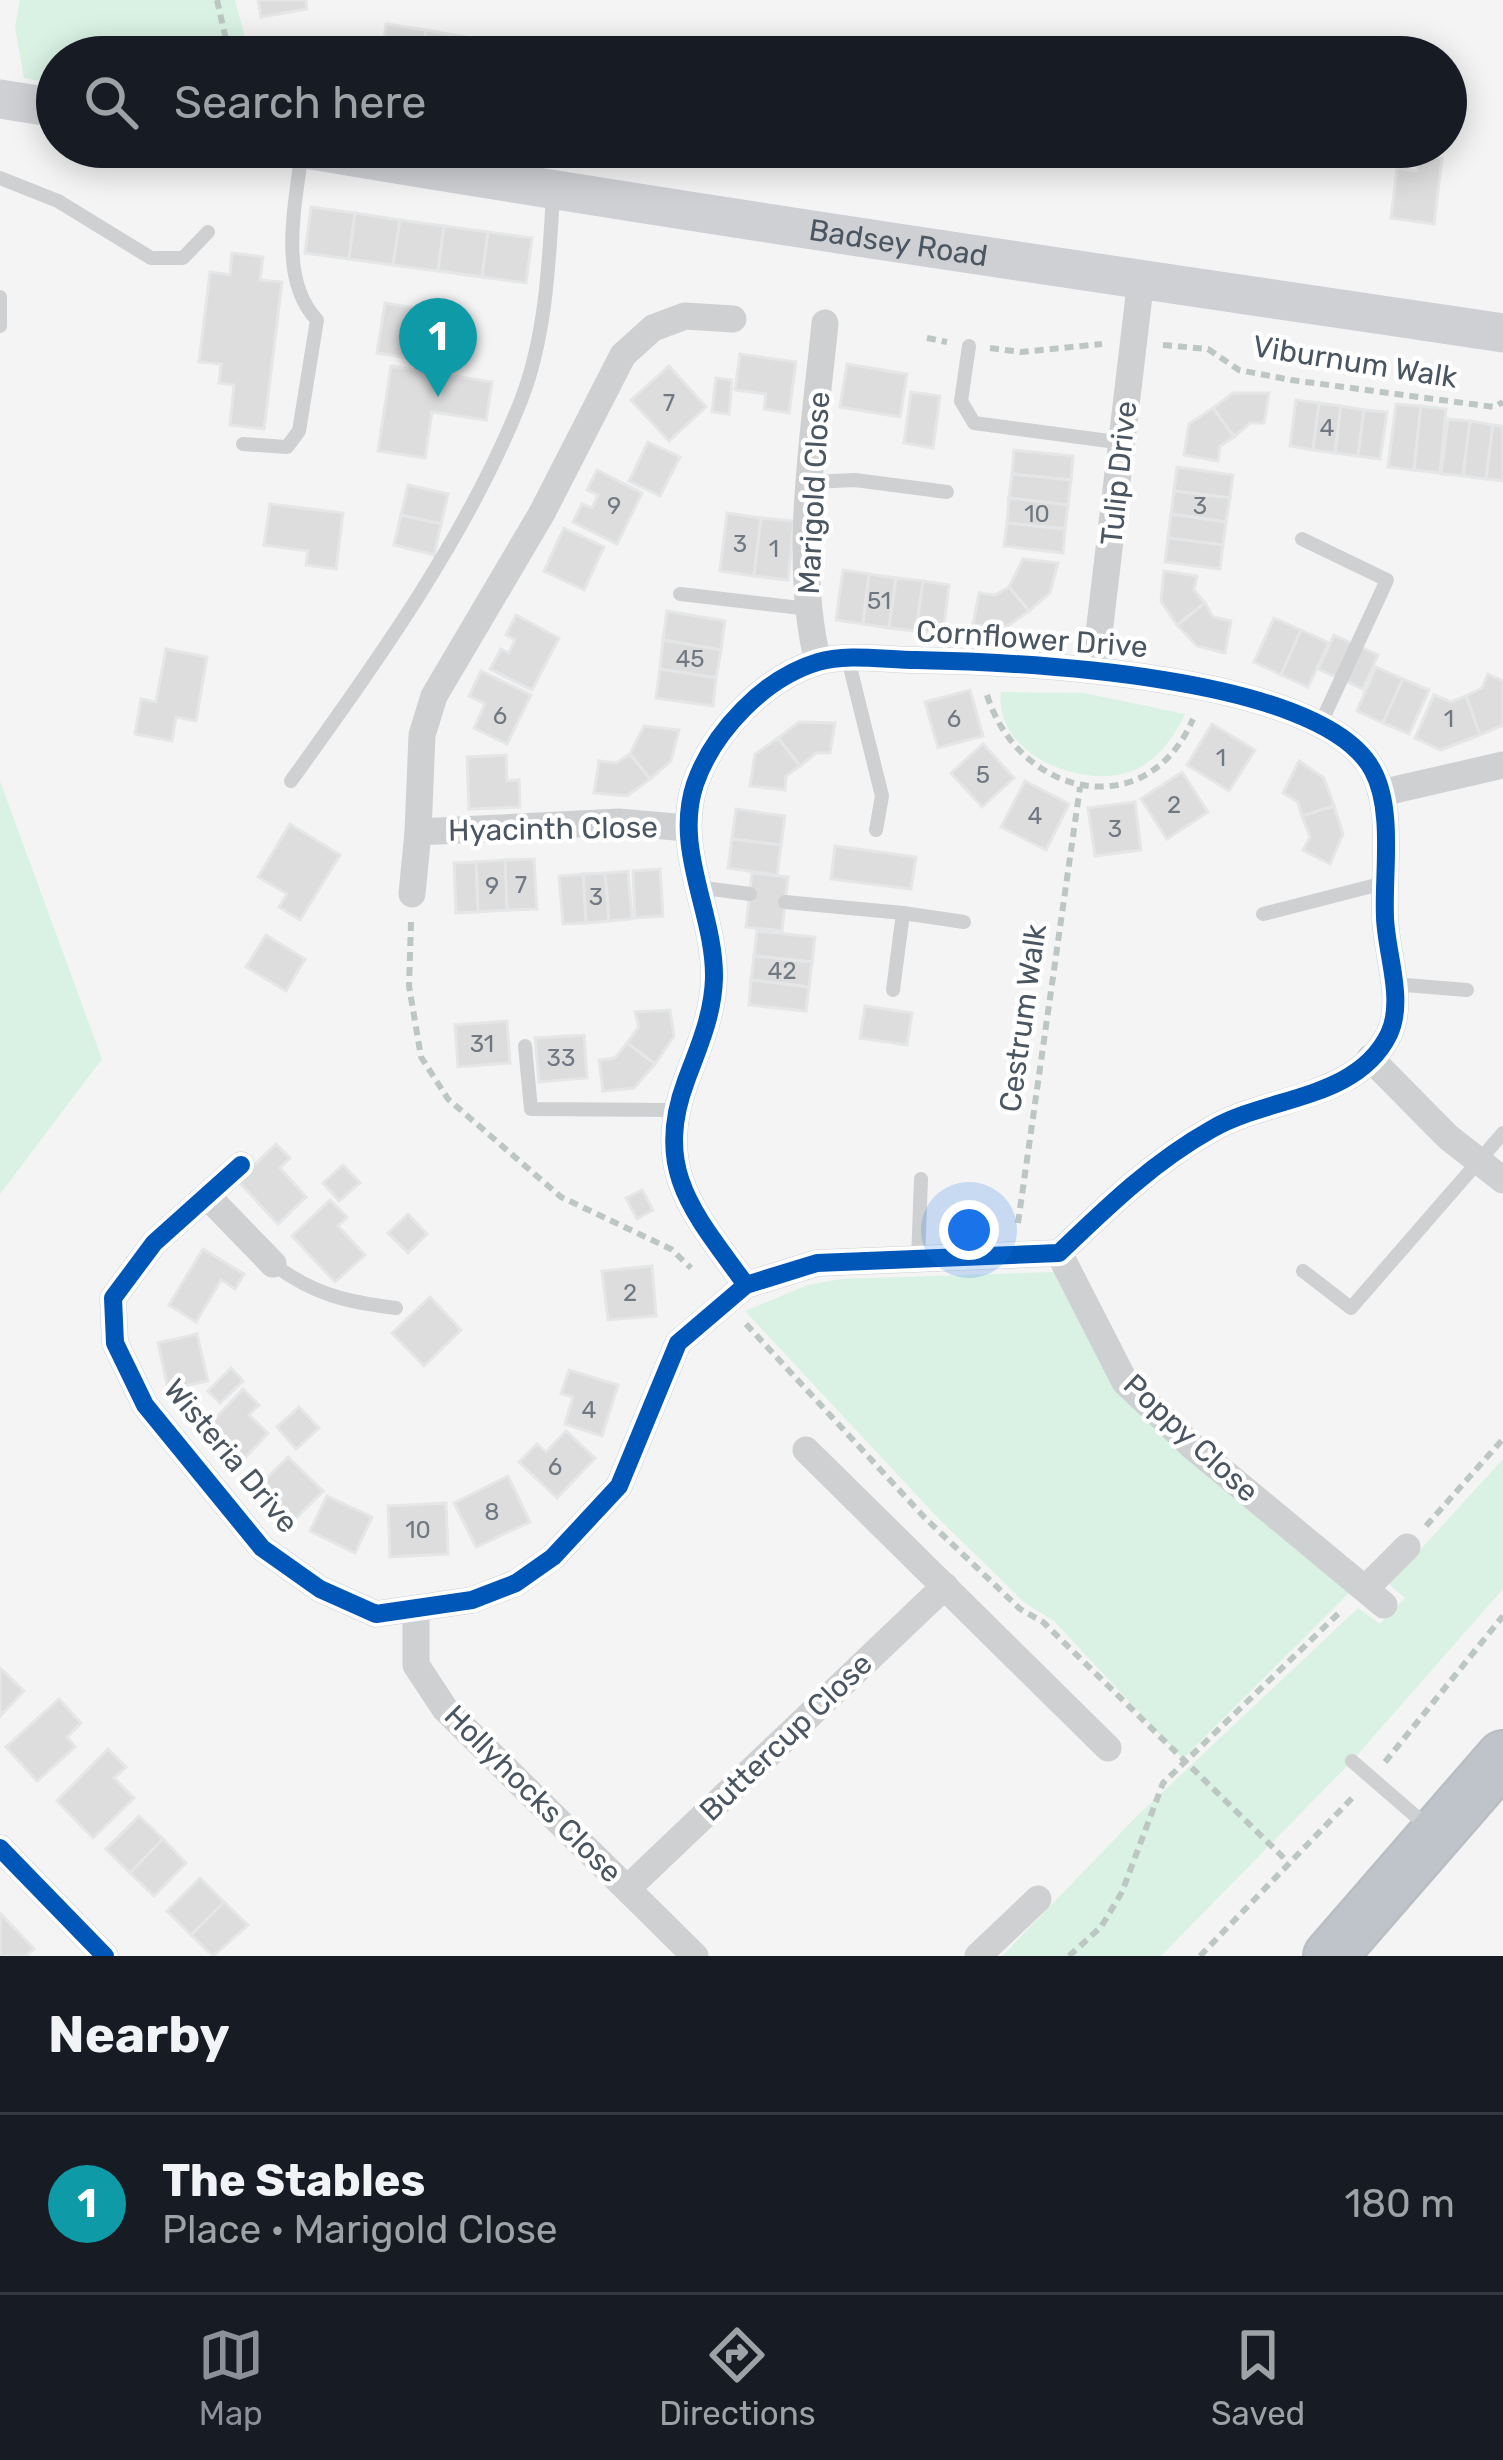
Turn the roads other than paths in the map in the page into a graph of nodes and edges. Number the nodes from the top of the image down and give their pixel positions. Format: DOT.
graph roads {
  1 [pos="0,99"];
  2 [pos="36,105"];
  3 [pos="297,168"];
  4 [pos="422,168"];
  5 [pos="0,178"];
  6 [pos="553,189"];
  7 [pos="208,232"];
  8 [pos="1141,279"];
  9 [pos="0,297"];
  10 [pos="733,320"];
  11 [pos="825,323"];
  12 [pos="0,326"];
  13 [pos="1503,333"];
  14 [pos="969,346"];
  15 [pos="1124,443"];
  16 [pos="243,444"];
  17 [pos="812,482"];
  18 [pos="947,492"];
  19 [pos="1302,539"];
  20 [pos="680,594"];
  21 [pos="808,609"];
  22 [pos="848,659"];
  23 [pos="818,662"];
  24 [pos="1095,668"];
  25 [pos="1318,727"];
  26 [pos="1503,765"];
  27 [pos="291,781"];
  28 [pos="1381,793"];
  29 [pos="687,828"];
  30 [pos="876,830"];
  31 [pos="418,832"];
  32 [pos="1384,884"];
  33 [pos="697,886"];
  34 [pos="412,894"];
  35 [pos="750,895"];
  36 [pos="785,902"];
  37 [pos="903,914"];
  38 [pos="1263,914"];
  39 [pos="964,922"];
  40 [pos="1393,984"];
  41 [pos="893,990"];
  42 [pos="1467,990"];
  43 [pos="525,1046"];
  44 [pos="1370,1058"];
  45 [pos="675,1110"];
  46 [pos="1503,1132"];
  47 [pos="1476,1158"];
  48 [pos="241,1165"];
  49 [pos="922,1179"];
  50 [pos="1503,1180"];
  51 [pos="208,1197"];
  52 [pos="1059,1253"];
  53 [pos="918,1259"];
  54 [pos="273,1264"];
  55 [pos="1303,1271"];
  56 [pos="735,1293"];
  57 [pos="396,1308"];
  58 [pos="806,1450"];
  59 [pos="1407,1547"];
  60 [pos="945,1586"];
  61 [pos="416,1610"];
  62 [pos="1108,1748"];
  63 [pos="1503,1757"];
  64 [pos="1352,1761"];
  65 [pos="1436,1833"];
  66 [pos="0,1848"];
  67 [pos="628,1888"];
  68 [pos="1038,1899"];
  69 [pos="105,1956"];
  70 [pos="695,1956"];
  71 [pos="977,1956"];
  72 [pos="1330,1956"];
  1 -- 2 [label="main road"];
  3 -- 16 [label="lane"];
  4 -- 6 [label="main road, Badsey Road"];
  5 -- 7 [label="lane"];
  6 -- 8 [label="main road, Badsey Road"];
  6 -- 27 [label="lane"];
  8 -- 13 [label="main road, Badsey Road"];
  8 -- 15 [label="street, Tulip Drive"];
  9 -- 12 [label="lane"];
  10 -- 31 [label="street, Hyacinth Close"];
  11 -- 17 [label="street, Marigold Close"];
  14 -- 15 [label="lane"];
  15 -- 24 [label="street, Tulip Drive"];
  17 -- 18 [label="lane"];
  17 -- 21 [label="street, Marigold Close"];
  19 -- 25 [label="lane"];
  20 -- 21 [label="lane"];
  21 -- 23 [label="street, Marigold Close"];
  22 -- 23 [label="street, Cornflower Drive"];
  22 -- 24 [label="street, Cornflower Drive"];
  22 -- 30 [label="lane"];
  23 -- 29 [label="street, Cornflower Drive"];
  24 -- 25 [label="street, Cornflower Drive"];
  25 -- 28 [label="street, Cornflower Drive"];
  26 -- 28 [label="street"];
  28 -- 32 [label="street"];
  29 -- 31 [label="street, Hyacinth Close"];
  29 -- 33 [label="street, Cornflower Drive"];
  31 -- 34 [label="street, Hyacinth Close"];
  32 -- 38 [label="lane"];
  32 -- 40 [label="street"];
  33 -- 35 [label="lane"];
  33 -- 45 [label="street, Cornflower Drive"];
  36 -- 37 [label="lane"];
  37 -- 39 [label="lane"];
  37 -- 41 [label="lane"];
  40 -- 42 [label="lane"];
  40 -- 44 [label="street"];
  43 -- 45 [label="lane"];
  44 -- 47 [label="street"];
  44 -- 52 [label="street"];
  45 -- 56 [label="street, Cornflower Drive"];
  46 -- 47 [label="lane"];
  47 -- 50 [label="street"];
  47 -- 55 [label="lane"];
  48 -- 51 [label="street, Wisteria Drive"];
  49 -- 53 [label="lane"];
  51 -- 54 [label="street"];
  51 -- 61 [label="street, Wisteria Drive"];
  52 -- 53 [label="street"];
  52 -- 59 [label="street, Poppy Close"];
  53 -- 56 [label="street"];
  54 -- 57 [label="lane"];
  56 -- 61 [label="street, Wisteria Drive"];
  58 -- 60 [label="street"];
  60 -- 62 [label="street"];
  60 -- 67 [label="street, Buttercup Close"];
  61 -- 67 [label="street, Hollyhocks Close"];
  63 -- 65 [label="highway"];
  64 -- 65 [label="lane"];
  65 -- 72 [label="highway"];
  66 -- 69 [label="street"];
  67 -- 70 [label="street, Hollyhocks Close"];
  68 -- 71 [label="street"];
}
